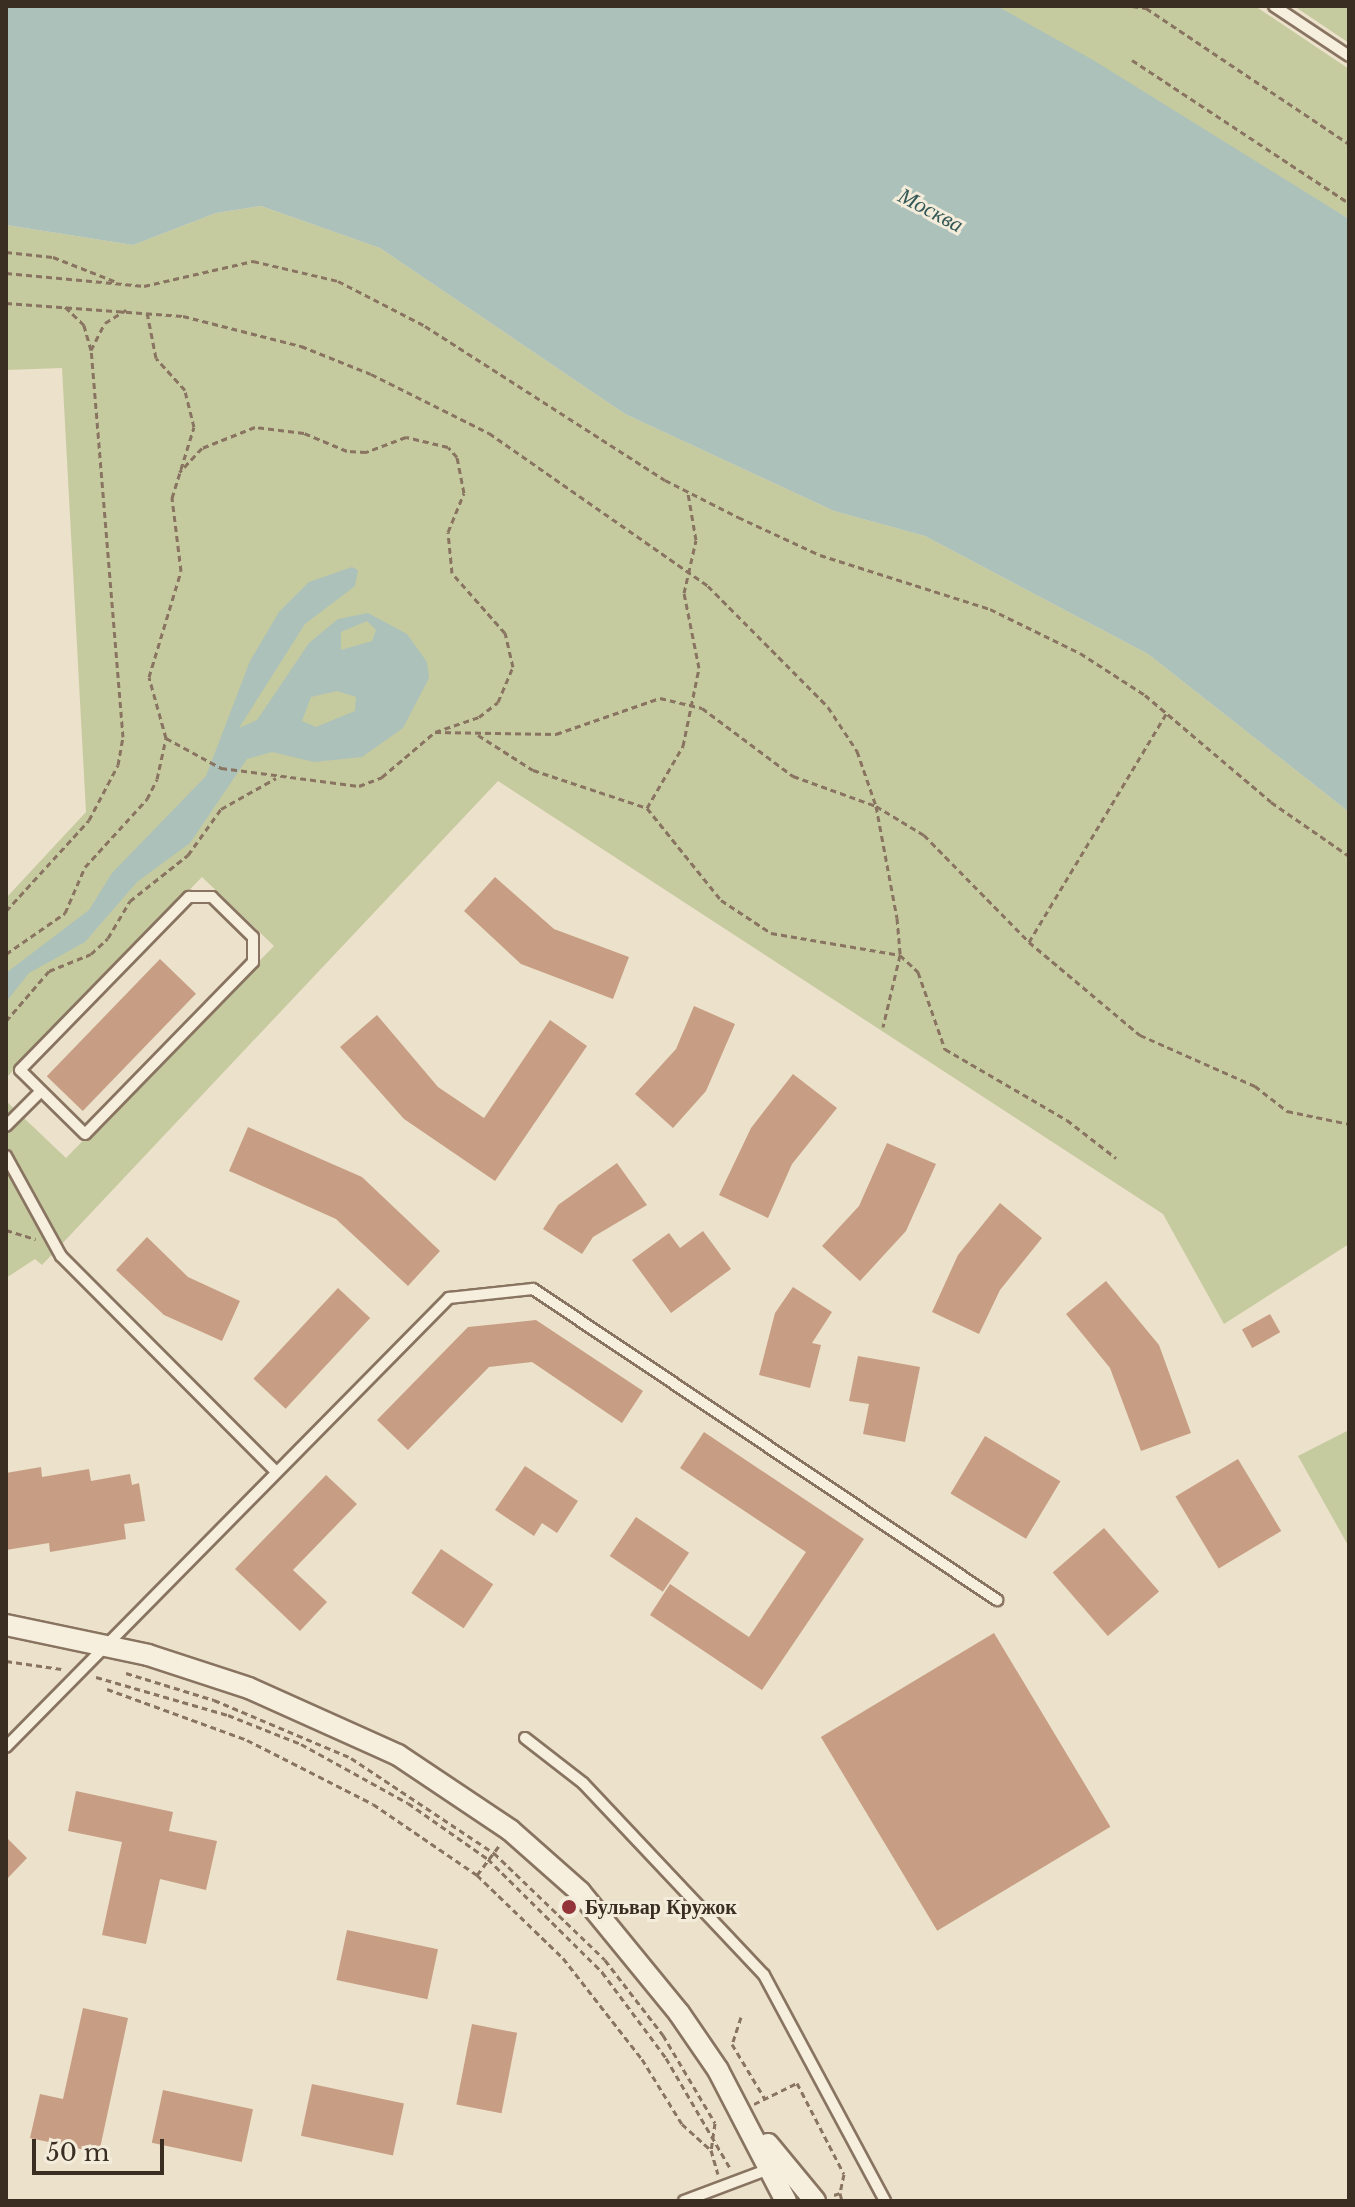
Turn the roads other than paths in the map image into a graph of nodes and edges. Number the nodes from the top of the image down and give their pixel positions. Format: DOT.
graph roads {
  1 [pos="1274,6"];
  2 [pos="1349,56"];
  3 [pos="41,1091"];
  4 [pos="6,1126"];
  5 [pos="6,1156"];
  6 [pos="276,1472"];
  7 [pos="997,1600"];
  8 [pos="6,1625"];
  9 [pos="105,1645"];
  10 [pos="525,1738"];
  11 [pos="6,1747"];
  12 [pos="778,2166"];
  13 [pos="684,2201"];
  14 [pos="786,2201"];
  15 [pos="815,2201"];
  16 [pos="885,2201"];
  1 -- 2 [label="lane"];
  3 -- 3 [label="lane"];
  3 -- 4 [label="lane"];
  5 -- 6 [label="lane"];
  6 -- 7 [label="lane"];
  6 -- 9 [label="lane"];
  8 -- 9 [label="street"];
  9 -- 11 [label="lane"];
  9 -- 12 [label="street"];
  10 -- 16 [label="lane"];
  12 -- 13 [label="lane"];
  12 -- 14 [label="street"];
  12 -- 15 [label="street"];
}
